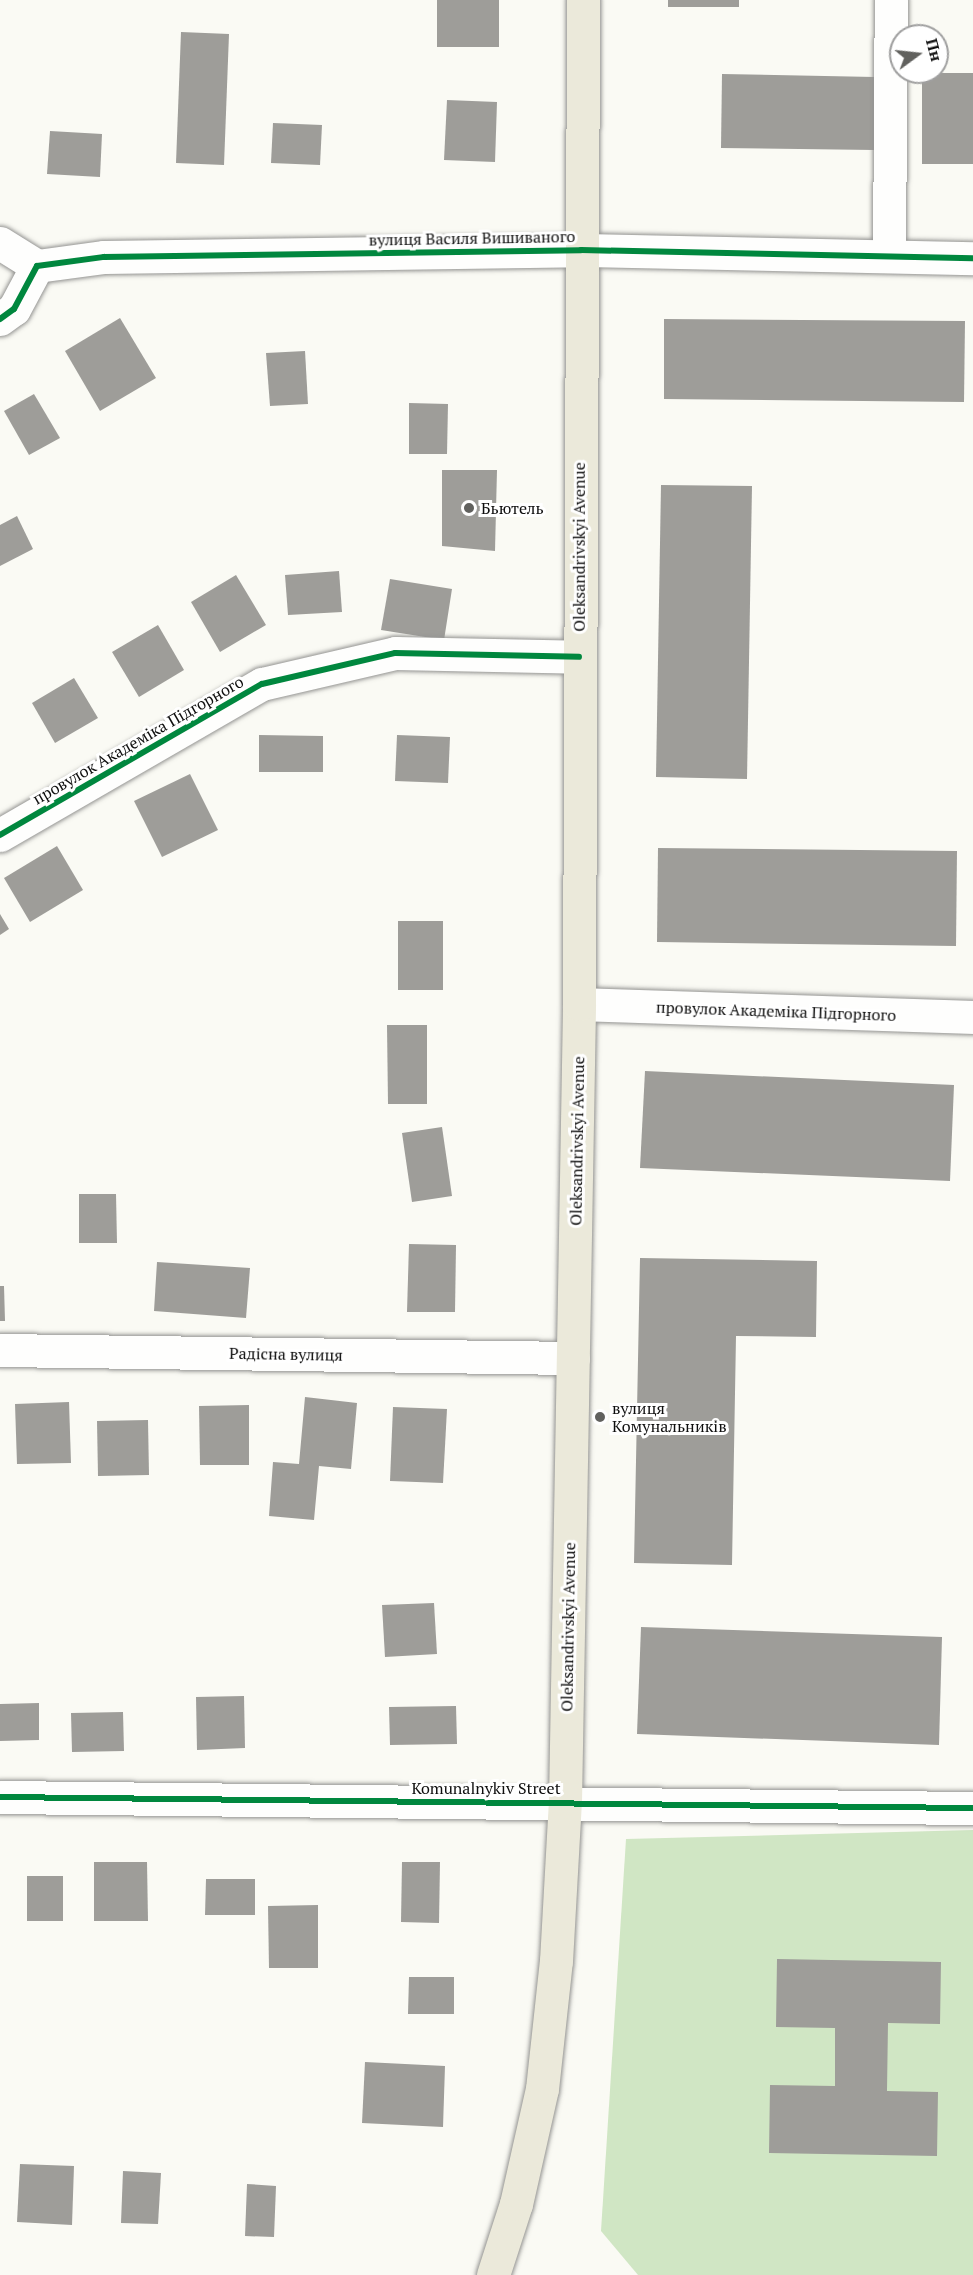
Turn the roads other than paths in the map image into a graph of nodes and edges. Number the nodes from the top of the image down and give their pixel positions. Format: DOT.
graph roads {
  1 [pos="583,0"];
  2 [pos="891,0"];
  3 [pos="0,243"];
  4 [pos="581,250"];
  5 [pos="889,256"];
  6 [pos="973,258"];
  7 [pos="37,266"];
  8 [pos="0,319"];
  9 [pos="579,657"];
  10 [pos="0,834"];
  11 [pos="579,1004"];
  12 [pos="973,1017"];
  13 [pos="0,1350"];
  14 [pos="573,1358"];
  15 [pos="0,1797"];
  16 [pos="565,1802"];
  17 [pos="973,1808"];
  18 [pos="493,2275"];
  1 -- 4 [label="main road, Oleksandrivskyi Avenue"];
  2 -- 5 [label="street"];
  3 -- 7 [label="street"];
  4 -- 5 [label="street, вулиця Василя Вишиваного"];
  4 -- 7 [label="street, вулиця Василя Вишиваного"];
  4 -- 9 [label="main road, Oleksandrivskyi Avenue"];
  5 -- 6 [label="street, вулиця Василя Вишиваного"];
  7 -- 8 [label="street"];
  9 -- 10 [label="street, провулок Академіка Підгорного"];
  9 -- 11 [label="main road, Oleksandrivskyi Avenue"];
  11 -- 12 [label="street, провулок Академіка Підгорного"];
  11 -- 14 [label="main road, Oleksandrivskyi Avenue"];
  13 -- 14 [label="street, Радісна вулиця"];
  14 -- 16 [label="main road, Oleksandrivskyi Avenue"];
  15 -- 16 [label="street, Komunalnykiv Street"];
  16 -- 17 [label="street, Komunalnykiv Street"];
  16 -- 18 [label="main road, Oleksandrivskyi Avenue"];
}
